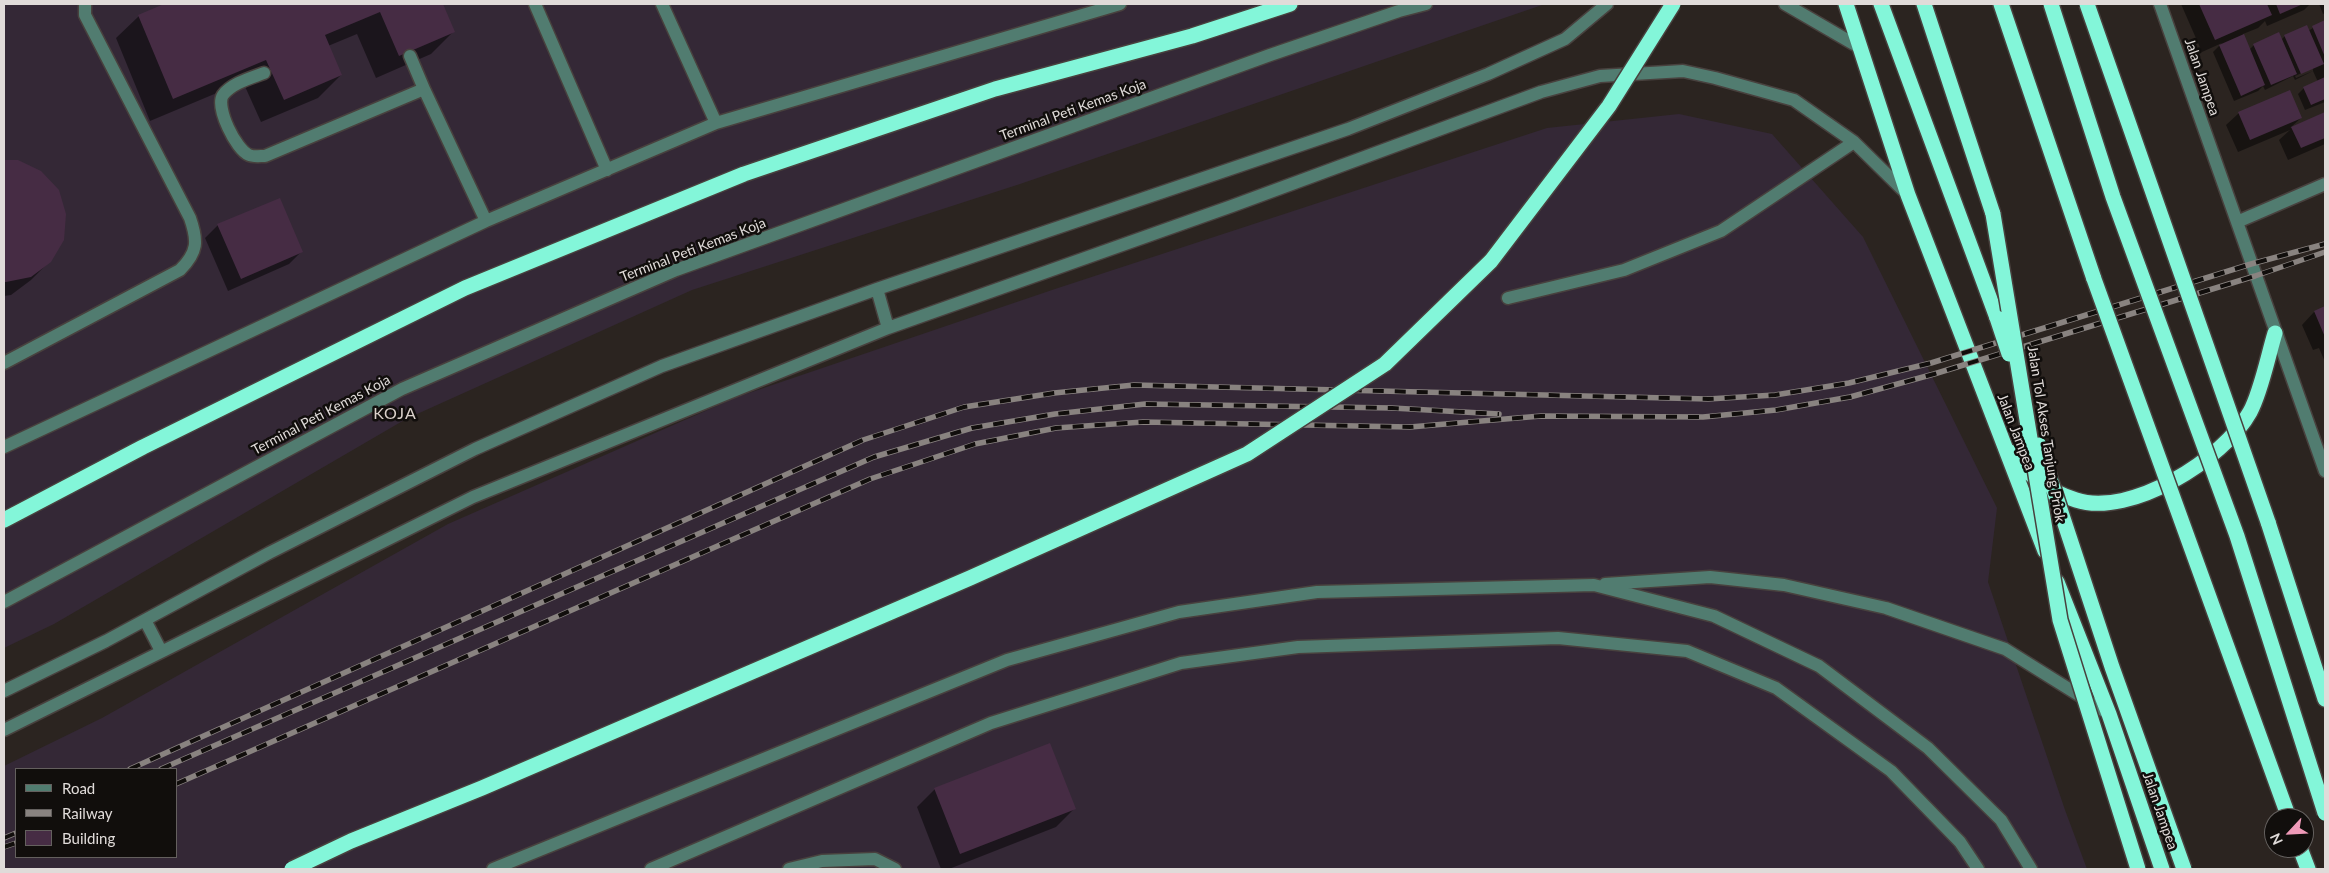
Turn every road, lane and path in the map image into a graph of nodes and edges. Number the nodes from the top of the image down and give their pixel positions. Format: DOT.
graph roads {
  1 [pos="85,4"];
  2 [pos="535,4"];
  3 [pos="662,4"];
  4 [pos="1120,4"];
  5 [pos="1290,4"];
  6 [pos="1426,4"];
  7 [pos="1607,4"];
  8 [pos="1673,4"];
  9 [pos="1785,4"];
  10 [pos="1846,4"];
  11 [pos="1881,4"];
  12 [pos="1924,4"];
  13 [pos="2001,4"];
  14 [pos="2052,4"];
  15 [pos="2087,4"];
  16 [pos="2160,4"];
  17 [pos="1859,47"];
  18 [pos="410,56"];
  19 [pos="264,73"];
  20 [pos="424,89"];
  21 [pos="716,123"];
  22 [pos="1854,142"];
  23 [pos="608,170"];
  24 [pos="2325,184"];
  25 [pos="1908,195"];
  26 [pos="486,221"];
  27 [pos="2237,222"];
  28 [pos="877,289"];
  29 [pos="1508,298"];
  30 [pos="888,328"];
  31 [pos="2275,333"];
  32 [pos="4,362"];
  33 [pos="2002,444"];
  34 [pos="4,447"];
  35 [pos="2325,471"];
  36 [pos="4,520"];
  37 [pos="1594,585"];
  38 [pos="4,602"];
  39 [pos="145,620"];
  40 [pos="161,652"];
  41 [pos="4,691"];
  42 [pos="2325,699"];
  43 [pos="2110,714"];
  44 [pos="4,730"];
  45 [pos="2285,808"];
  46 [pos="2325,813"];
  47 [pos="292,869"];
  48 [pos="493,869"];
  49 [pos="651,869"];
  50 [pos="789,869"];
  51 [pos="894,869"];
  52 [pos="1978,869"];
  53 [pos="2031,869"];
  54 [pos="2138,869"];
  55 [pos="2162,869"];
  56 [pos="2184,869"];
  1 -- 32 [label="street"];
  2 -- 23 [label="street"];
  3 -- 21 [label="street"];
  4 -- 21 [label="street"];
  5 -- 36 [label="highway"];
  6 -- 38 [label="street, Terminal Peti Kemas Koja"];
  7 -- 28 [label="street"];
  8 -- 47 [label="highway, bridge"];
  9 -- 17 [label="street"];
  10 -- 17 [label="highway, Jalan Jampea"];
  11 -- 56 [label="highway, Jalan Jampea, bridge"];
  12 -- 54 [label="highway, Jalan Tol Akses Tanjung Priok, bridge"];
  13 -- 45 [label="highway, bridge"];
  14 -- 46 [label="highway, bridge"];
  15 -- 42 [label="highway, bridge"];
  16 -- 27 [label="street, Jalan Jampea"];
  17 -- 25 [label="highway, Jalan Jampea"];
  18 -- 20 [label="street"];
  19 -- 20 [label="street"];
  20 -- 26 [label="street"];
  21 -- 23 [label="street"];
  22 -- 25 [label="street"];
  22 -- 29 [label="street"];
  22 -- 30 [label="street"];
  23 -- 26 [label="street"];
  24 -- 27 [label="street"];
  25 -- 33 [label="highway, Jalan Jampea"];
  26 -- 34 [label="street"];
  27 -- 31 [label="street, Jalan Jampea"];
  28 -- 30 [label="street"];
  28 -- 39 [label="street"];
  30 -- 40 [label="street"];
  31 -- 33 [label="highway"];
  31 -- 35 [label="street, Jalan Jampea"];
  33 -- 43 [label="highway, Jalan Jampea"];
  37 -- 43 [label="street"];
  37 -- 48 [label="street"];
  37 -- 53 [label="street"];
  39 -- 40 [label="street"];
  39 -- 41 [label="street"];
  40 -- 44 [label="street"];
  43 -- 55 [label="highway, Jalan Jampea"];
  49 -- 52 [label="street"];
  50 -- 51 [label="street"];
}
